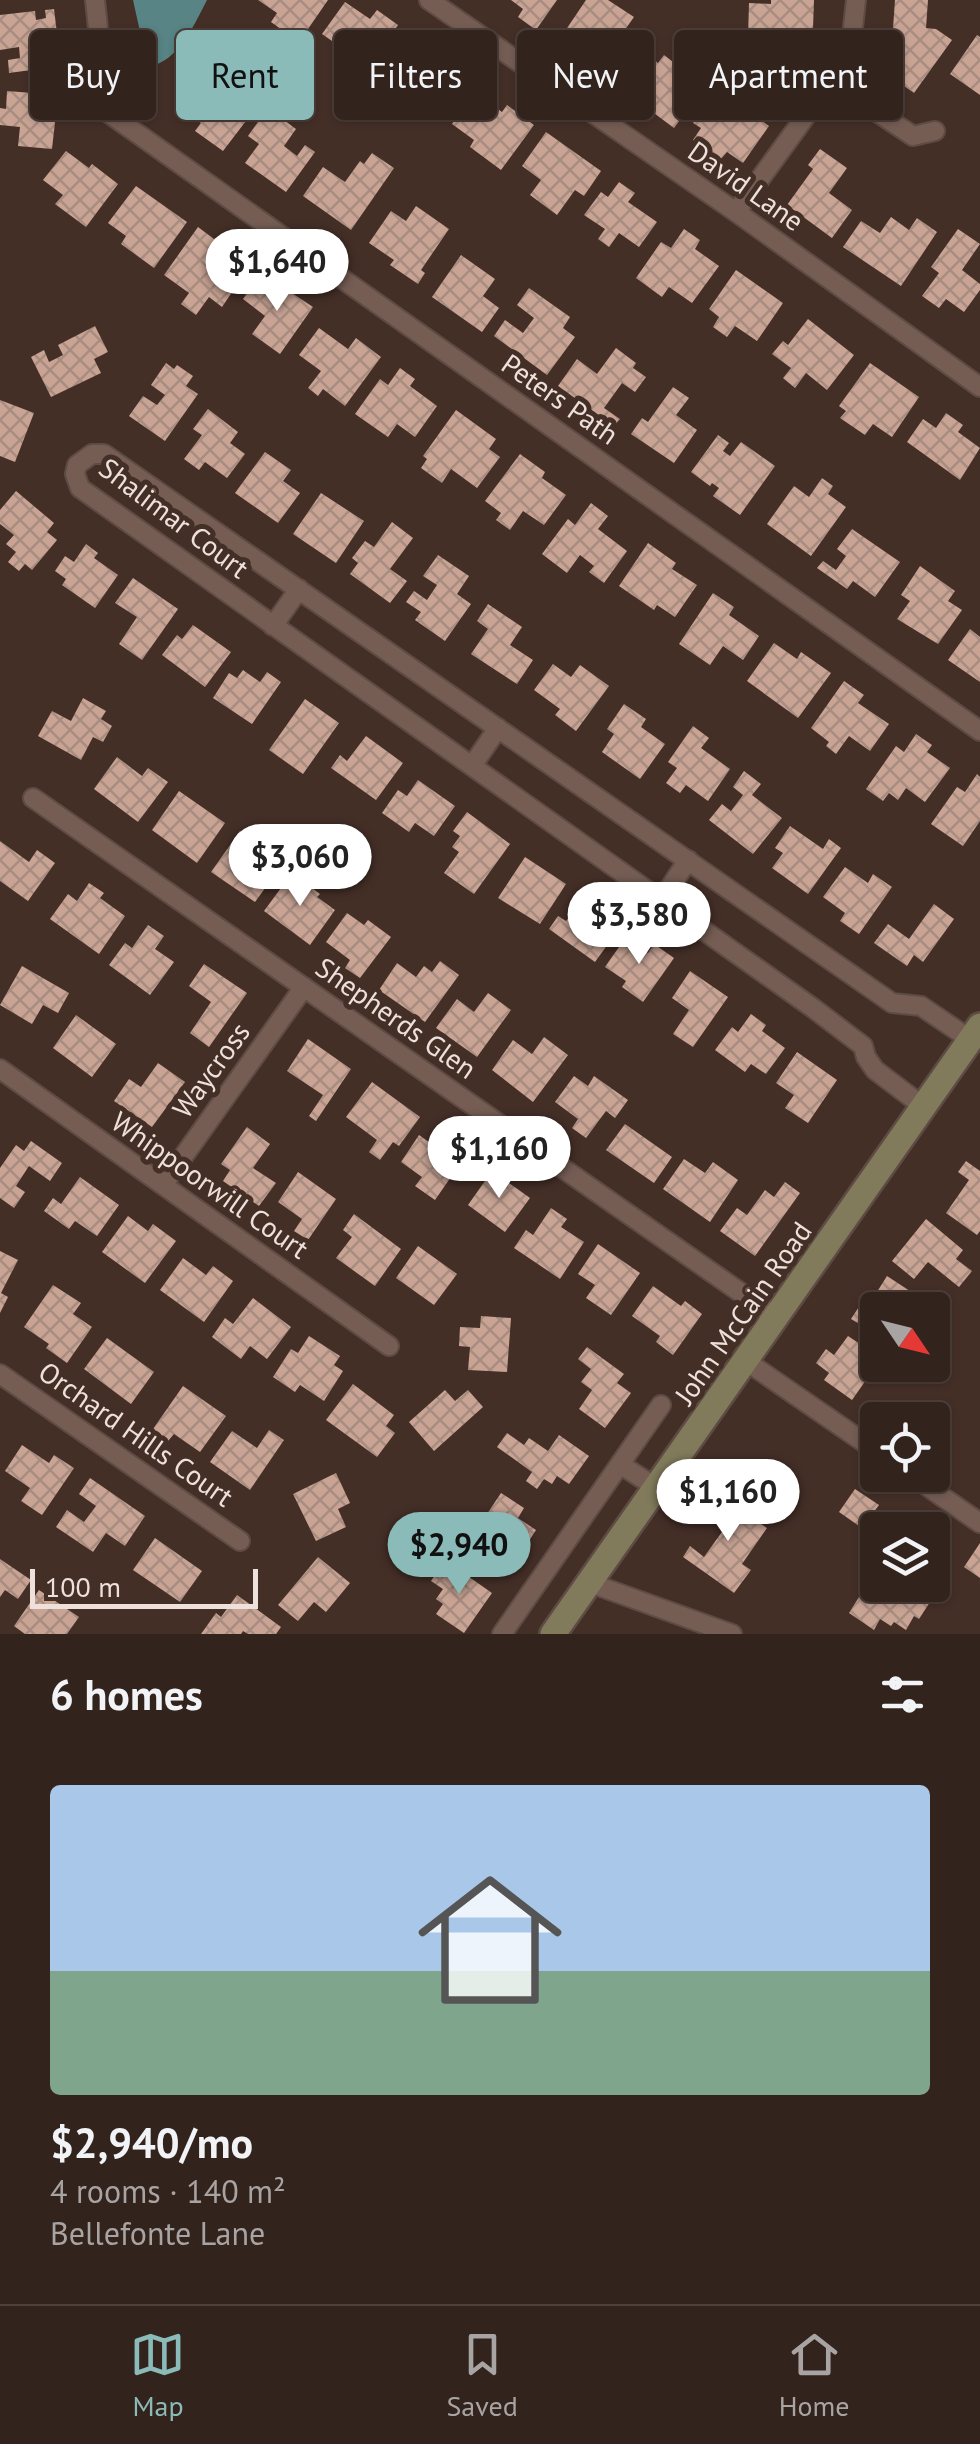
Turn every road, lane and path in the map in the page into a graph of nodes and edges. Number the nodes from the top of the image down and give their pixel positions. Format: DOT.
graph roads {
  1 [pos="95,0"];
  2 [pos="429,0"];
  3 [pos="856,0"];
  4 [pos="853,30"];
  5 [pos="804,120"];
  6 [pos="888,120"];
  7 [pos="935,131"];
  8 [pos="736,212"];
  9 [pos="980,386"];
  10 [pos="299,589"];
  11 [pos="274,626"];
  12 [pos="498,728"];
  13 [pos="980,731"];
  14 [pos="472,766"];
  15 [pos="33,798"];
  16 [pos="688,860"];
  17 [pos="661,901"];
  18 [pos="304,987"];
  19 [pos="975,1033"];
  20 [pos="0,1069"];
  21 [pos="924,1106"];
  22 [pos="162,1184"];
  23 [pos="776,1318"];
  24 [pos="389,1346"];
  25 [pos="746,1361"];
  26 [pos="0,1374"];
  27 [pos="661,1405"];
  28 [pos="860,1440"];
  29 [pos="621,1465"];
  30 [pos="657,1488"];
  31 [pos="935,1492"];
  32 [pos="980,1523"];
  33 [pos="240,1541"];
  34 [pos="590,1583"];
  35 [pos="502,1634"];
  36 [pos="554,1634"];
  37 [pos="732,1634"];
  1 -- 13 [label="street, Peters Path"];
  2 -- 8 [label="street, David Lane"];
  3 -- 4 [label="street"];
  5 -- 8 [label="street"];
  6 -- 7 [label="street"];
  8 -- 9 [label="street, David Lane"];
  10 -- 11 [label="street"];
  10 -- 11 [label="street, Shalimar Court"];
  10 -- 12 [label="street, Shalimar Court"];
  11 -- 14 [label="street, Shalimar Court"];
  12 -- 14 [label="street"];
  12 -- 16 [label="street, Shalimar Court"];
  14 -- 17 [label="street, Shalimar Court"];
  15 -- 18 [label="street, Shepherds Glen"];
  16 -- 17 [label="street"];
  16 -- 19 [label="street, Shalimar Court"];
  17 -- 21 [label="street, Shalimar Court"];
  18 -- 22 [label="street, Waycross"];
  18 -- 23 [label="street, Shepherds Glen"];
  19 -- 21 [label="main road, John McCain Road"];
  20 -- 22 [label="street, Whippoorwill Court"];
  21 -- 23 [label="main road, John McCain Road"];
  22 -- 24 [label="street, Whippoorwill Court"];
  23 -- 25 [label="main road, John McCain Road"];
  25 -- 28 [label="street"];
  25 -- 30 [label="main road, John McCain Road"];
  26 -- 33 [label="street, Orchard Hills Court"];
  27 -- 29 [label="street"];
  29 -- 30 [label="street"];
  29 -- 35 [label="street"];
  30 -- 34 [label="main road, John McCain Road"];
  31 -- 32 [label="street"];
  34 -- 36 [label="main road, John McCain Road"];
  34 -- 37 [label="street"];
}
